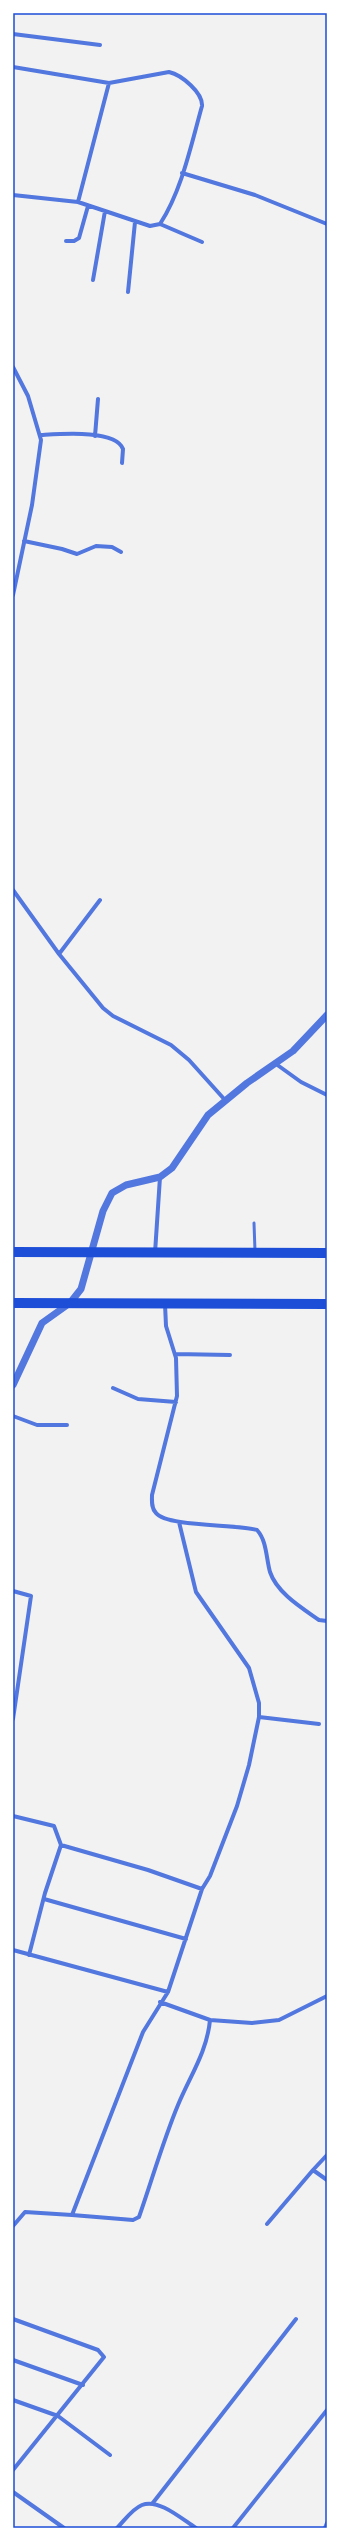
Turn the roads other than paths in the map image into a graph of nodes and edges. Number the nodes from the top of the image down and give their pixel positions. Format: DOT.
graph roads {
  1 [pos="13,34"];
  2 [pos="100,45"];
  3 [pos="13,67"];
  4 [pos="109,83"];
  5 [pos="182,173"];
  6 [pos="13,195"];
  7 [pos="78,202"];
  8 [pos="88,206"];
  9 [pos="104,212"];
  10 [pos="135,222"];
  11 [pos="160,224"];
  12 [pos="327,224"];
  13 [pos="66,241"];
  14 [pos="202,242"];
  15 [pos="94,280"];
  16 [pos="128,292"];
  17 [pos="13,367"];
  18 [pos="98,399"];
  19 [pos="41,435"];
  20 [pos="95,436"];
  21 [pos="122,463"];
  22 [pos="24,541"];
  23 [pos="121,552"];
  24 [pos="13,596"];
  25 [pos="14,893"];
  26 [pos="100,900"];
  27 [pos="59,954"];
  28 [pos="327,1015"];
  29 [pos="276,1064"];
  30 [pos="327,1095"];
  31 [pos="225,1100"];
  32 [pos="160,1177"];
  33 [pos="254,1224"];
  34 [pos="93,1251"];
  35 [pos="13,1252"];
  36 [pos="155,1253"];
  37 [pos="255,1253"];
  38 [pos="327,1253"];
  39 [pos="70,1303"];
  40 [pos="164,1303"];
  41 [pos="13,1304"];
  42 [pos="327,1304"];
  43 [pos="175,1354"];
  44 [pos="230,1354"];
  45 [pos="13,1385"];
  46 [pos="113,1388"];
  47 [pos="176,1402"];
  48 [pos="13,1416"];
  49 [pos="67,1425"];
  50 [pos="179,1522"];
  51 [pos="13,1591"];
  52 [pos="327,1621"];
  53 [pos="260,1717"];
  54 [pos="13,1719"];
  55 [pos="319,1724"];
  56 [pos="13,1816"];
  57 [pos="61,1845"];
  58 [pos="202,1890"];
  59 [pos="44,1899"];
  60 [pos="186,1939"];
  61 [pos="13,1950"];
  62 [pos="29,1955"];
  63 [pos="168,1992"];
  64 [pos="327,1996"];
  65 [pos="160,2002"];
  66 [pos="210,2020"];
  67 [pos="327,2155"];
  68 [pos="313,2170"];
  69 [pos="327,2180"];
  70 [pos="72,2215"];
  71 [pos="267,2224"];
  72 [pos="13,2226"];
  73 [pos="296,2319"];
  74 [pos="13,2320"];
  75 [pos="13,2360"];
  76 [pos="83,2385"];
  77 [pos="13,2400"];
  78 [pos="327,2410"];
  79 [pos="58,2416"];
  80 [pos="110,2455"];
  81 [pos="13,2470"];
  82 [pos="13,2492"];
  83 [pos="152,2504"];
  84 [pos="327,2523"];
  85 [pos="64,2528"];
  86 [pos="117,2528"];
  87 [pos="196,2528"];
  88 [pos="234,2528"];
  89 [pos="324,2528"];
  1 -- 2 [label="street"];
  3 -- 4 [label="street"];
  4 -- 5 [label="street"];
  4 -- 7 [label="street"];
  5 -- 11 [label="street"];
  5 -- 12 [label="street"];
  6 -- 7 [label="street"];
  7 -- 8 [label="street"];
  8 -- 9 [label="street"];
  8 -- 13 [label="street"];
  9 -- 10 [label="street"];
  9 -- 15 [label="street"];
  10 -- 11 [label="street"];
  10 -- 16 [label="street"];
  11 -- 14 [label="street"];
  17 -- 19 [label="street"];
  18 -- 20 [label="street"];
  19 -- 20 [label="street"];
  19 -- 22 [label="street"];
  20 -- 21 [label="street"];
  22 -- 23 [label="street"];
  22 -- 24 [label="street"];
  25 -- 27 [label="street"];
  26 -- 27 [label="street"];
  27 -- 31 [label="street"];
  28 -- 29 [label="street"];
  29 -- 30 [label="street"];
  29 -- 31 [label="street"];
  31 -- 32 [label="street"];
  32 -- 34 [label="street"];
  32 -- 36 [label="street"];
  33 -- 37 [label="lane"];
  34 -- 35 [label="highway"];
  34 -- 36 [label="highway"];
  34 -- 39 [label="street"];
  36 -- 37 [label="highway"];
  37 -- 38 [label="highway"];
  39 -- 40 [label="highway"];
  39 -- 41 [label="highway"];
  39 -- 45 [label="street"];
  40 -- 42 [label="highway"];
  40 -- 43 [label="street"];
  43 -- 44 [label="street"];
  43 -- 47 [label="street"];
  46 -- 47 [label="street"];
  47 -- 50 [label="street"];
  48 -- 49 [label="street"];
  50 -- 52 [label="street"];
  50 -- 53 [label="street"];
  51 -- 54 [label="street"];
  53 -- 55 [label="street"];
  53 -- 58 [label="street"];
  56 -- 57 [label="street"];
  57 -- 58 [label="street"];
  57 -- 59 [label="street"];
  58 -- 60 [label="street"];
  59 -- 60 [label="street"];
  59 -- 62 [label="street"];
  60 -- 63 [label="street"];
  61 -- 62 [label="street"];
  62 -- 63 [label="street"];
  63 -- 65 [label="street"];
  64 -- 66 [label="street"];
  65 -- 66 [label="street"];
  65 -- 70 [label="street"];
  66 -- 70 [label="street"];
  67 -- 68 [label="street"];
  68 -- 69 [label="street"];
  68 -- 71 [label="street"];
  70 -- 72 [label="street"];
  73 -- 83 [label="street"];
  74 -- 76 [label="street"];
  75 -- 76 [label="street"];
  76 -- 79 [label="street"];
  77 -- 79 [label="street"];
  78 -- 88 [label="street"];
  79 -- 80 [label="street"];
  79 -- 81 [label="street"];
  82 -- 85 [label="street"];
  83 -- 86 [label="street"];
  83 -- 87 [label="street"];
  84 -- 89 [label="street"];
}
